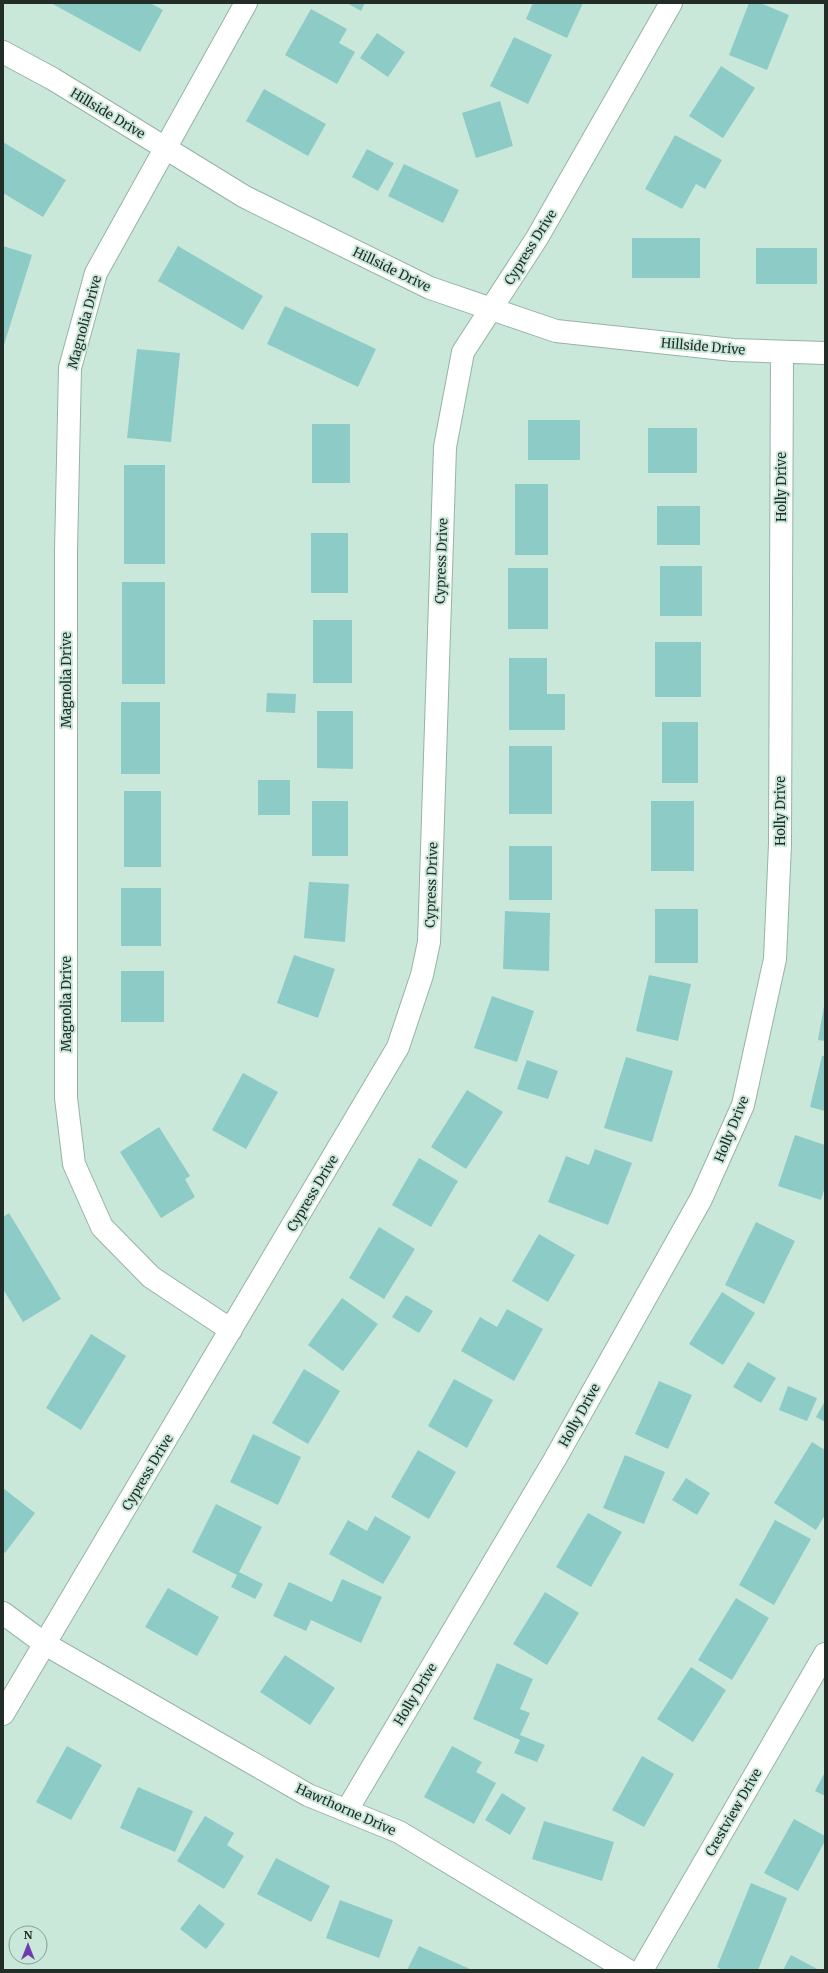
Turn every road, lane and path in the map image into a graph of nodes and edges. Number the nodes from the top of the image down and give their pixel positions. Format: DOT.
graph roads {
  1 [pos="246,3"];
  2 [pos="671,3"];
  3 [pos="3,52"];
  4 [pos="164,148"];
  5 [pos="491,309"];
  6 [pos="782,352"];
  7 [pos="825,353"];
  8 [pos="231,1330"];
  9 [pos="3,1613"];
  10 [pos="45,1644"];
  11 [pos="825,1655"];
  12 [pos="3,1714"];
  13 [pos="346,1810"];
  14 [pos="627,1970"];
  15 [pos="642,1970"];
  1 -- 4 [label="street, Magnolia Drive"];
  2 -- 5 [label="street, Cypress Drive"];
  3 -- 4 [label="street, Hillside Drive"];
  4 -- 5 [label="street, Hillside Drive"];
  4 -- 8 [label="street, Magnolia Drive"];
  5 -- 6 [label="street, Hillside Drive"];
  5 -- 8 [label="street, Cypress Drive"];
  6 -- 7 [label="street, Hillside Drive"];
  6 -- 13 [label="street, Holly Drive"];
  8 -- 10 [label="street, Cypress Drive"];
  9 -- 10 [label="street, Hawthorne Drive"];
  10 -- 12 [label="street, Cypress Drive"];
  10 -- 13 [label="street, Hawthorne Drive"];
  11 -- 15 [label="street, Crestview Drive"];
  13 -- 14 [label="street, Hawthorne Drive"];
}
